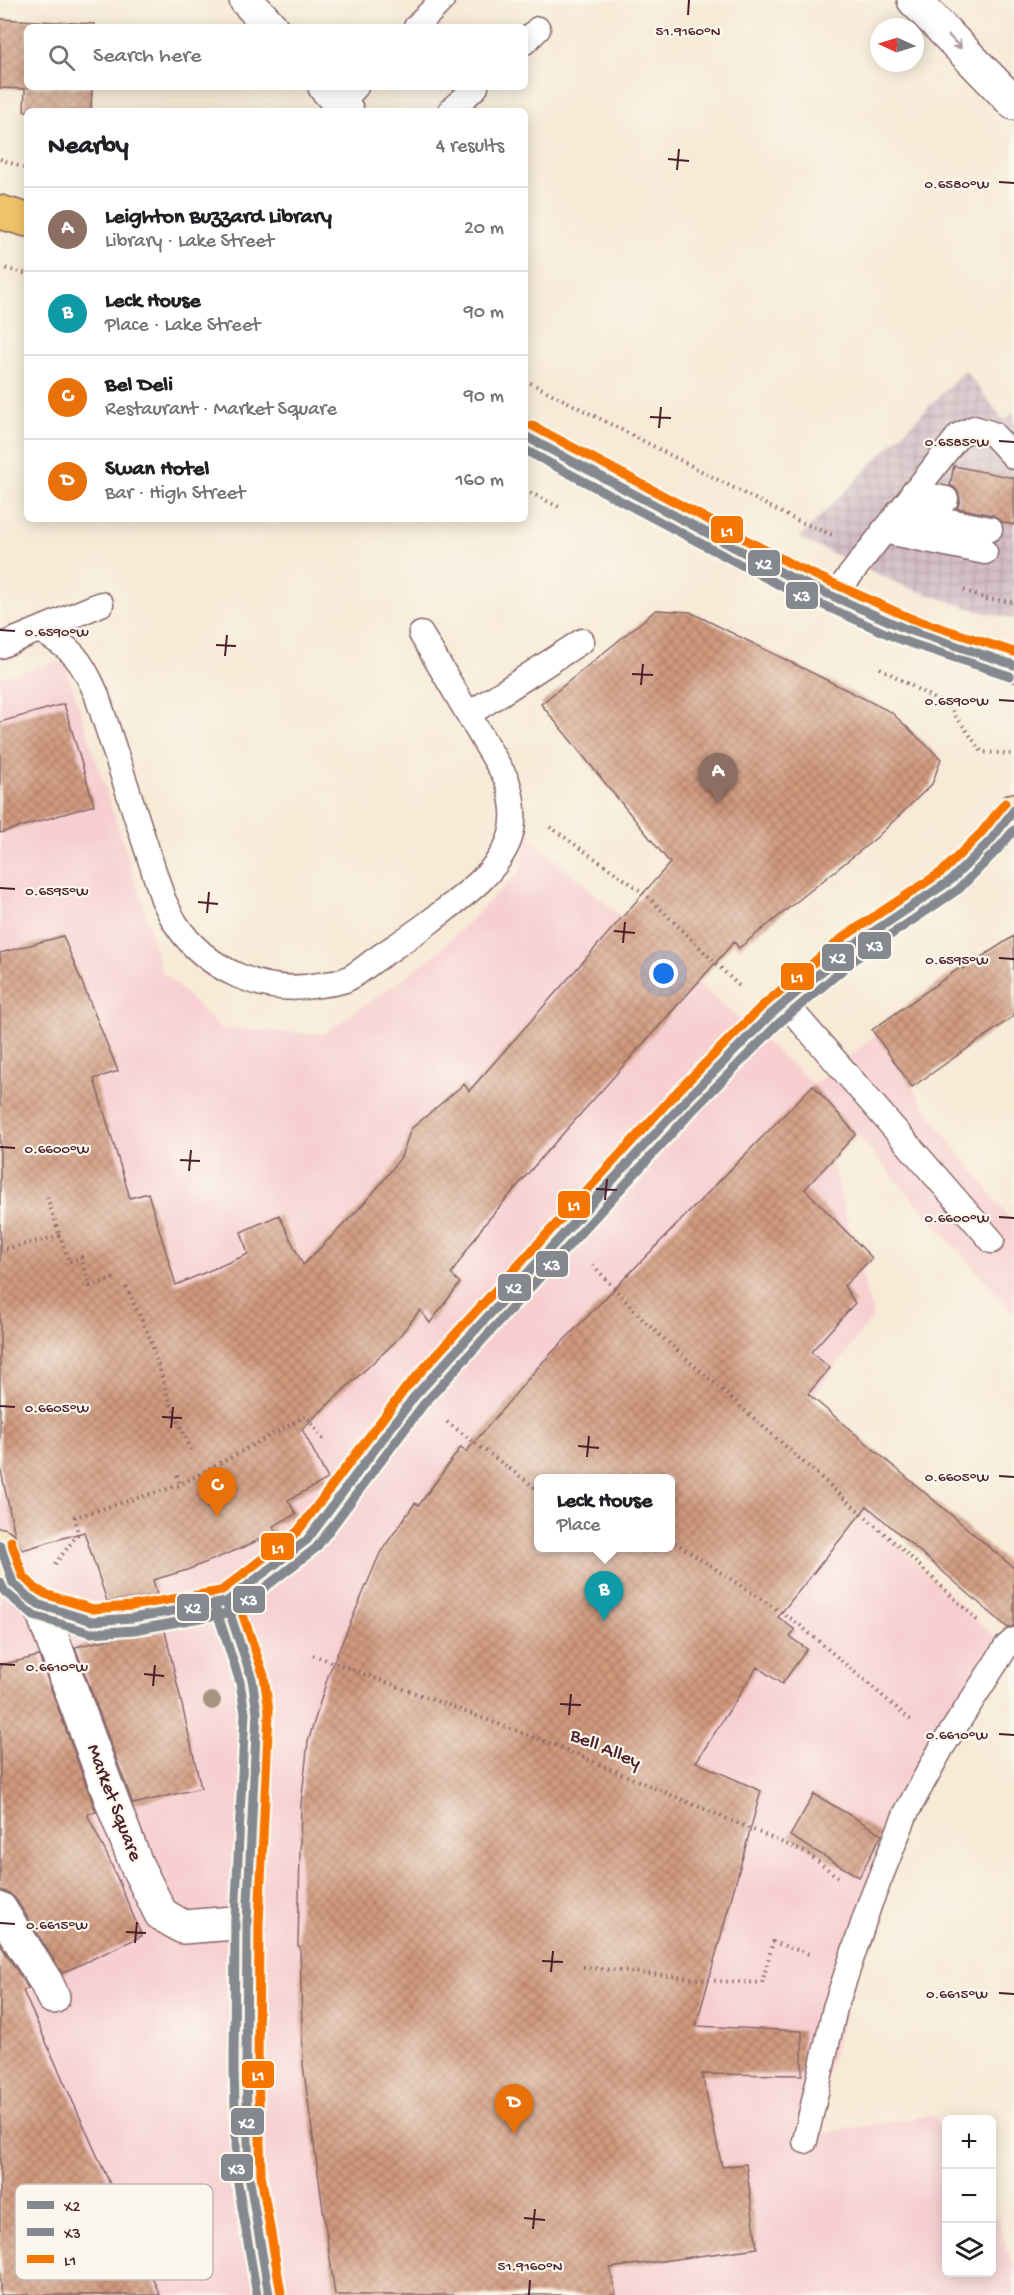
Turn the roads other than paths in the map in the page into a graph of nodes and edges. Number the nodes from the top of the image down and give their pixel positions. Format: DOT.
graph roads {
  1 [pos="246,0"];
  2 [pos="442,0"];
  3 [pos="914,0"];
  4 [pos="268,24"];
  5 [pos="419,24"];
  6 [pos="473,90"];
  7 [pos="1014,104"];
  8 [pos="453,108"];
  9 [pos="0,212"];
  10 [pos="24,219"];
  11 [pos="528,438"];
  12 [pos="1014,458"];
  13 [pos="946,499"];
  14 [pos="906,502"];
  15 [pos="876,541"];
  16 [pos="832,597"];
  17 [pos="101,604"];
  18 [pos="39,630"];
  19 [pos="421,634"];
  20 [pos="582,641"];
  21 [pos="0,646"];
  22 [pos="1014,665"];
  23 [pos="469,714"];
  24 [pos="1014,810"];
  25 [pos="777,1009"];
  26 [pos="992,1241"];
  27 [pos="0,1545"];
  28 [pos="20,1593"];
  29 [pos="226,1602"];
  30 [pos="1010,1643"];
  31 [pos="0,1909"];
  32 [pos="247,1922"];
  33 [pos="53,1996"];
  34 [pos="805,2141"];
  35 [pos="269,2295"];
  1 -- 4 [label="street"];
  2 -- 5 [label="lane"];
  3 -- 7 [label="street, one-way"];
  6 -- 8 [label="lane"];
  9 -- 10 [label="main road"];
  11 -- 16 [label="main road"];
  12 -- 14 [label="lane"];
  13 -- 14 [label="lane"];
  14 -- 15 [label="lane"];
  14 -- 15 [label="lane"];
  15 -- 16 [label="lane"];
  16 -- 22 [label="main road"];
  17 -- 18 [label="lane"];
  18 -- 21 [label="lane"];
  18 -- 23 [label="lane"];
  19 -- 23 [label="lane"];
  20 -- 23 [label="lane"];
  24 -- 25 [label="street"];
  25 -- 26 [label="lane"];
  25 -- 29 [label="street"];
  27 -- 28 [label="street"];
  28 -- 29 [label="street"];
  28 -- 32 [label="street, Market Square"];
  29 -- 32 [label="street"];
  30 -- 34 [label="lane"];
  31 -- 33 [label="street"];
  32 -- 35 [label="street"];
}
